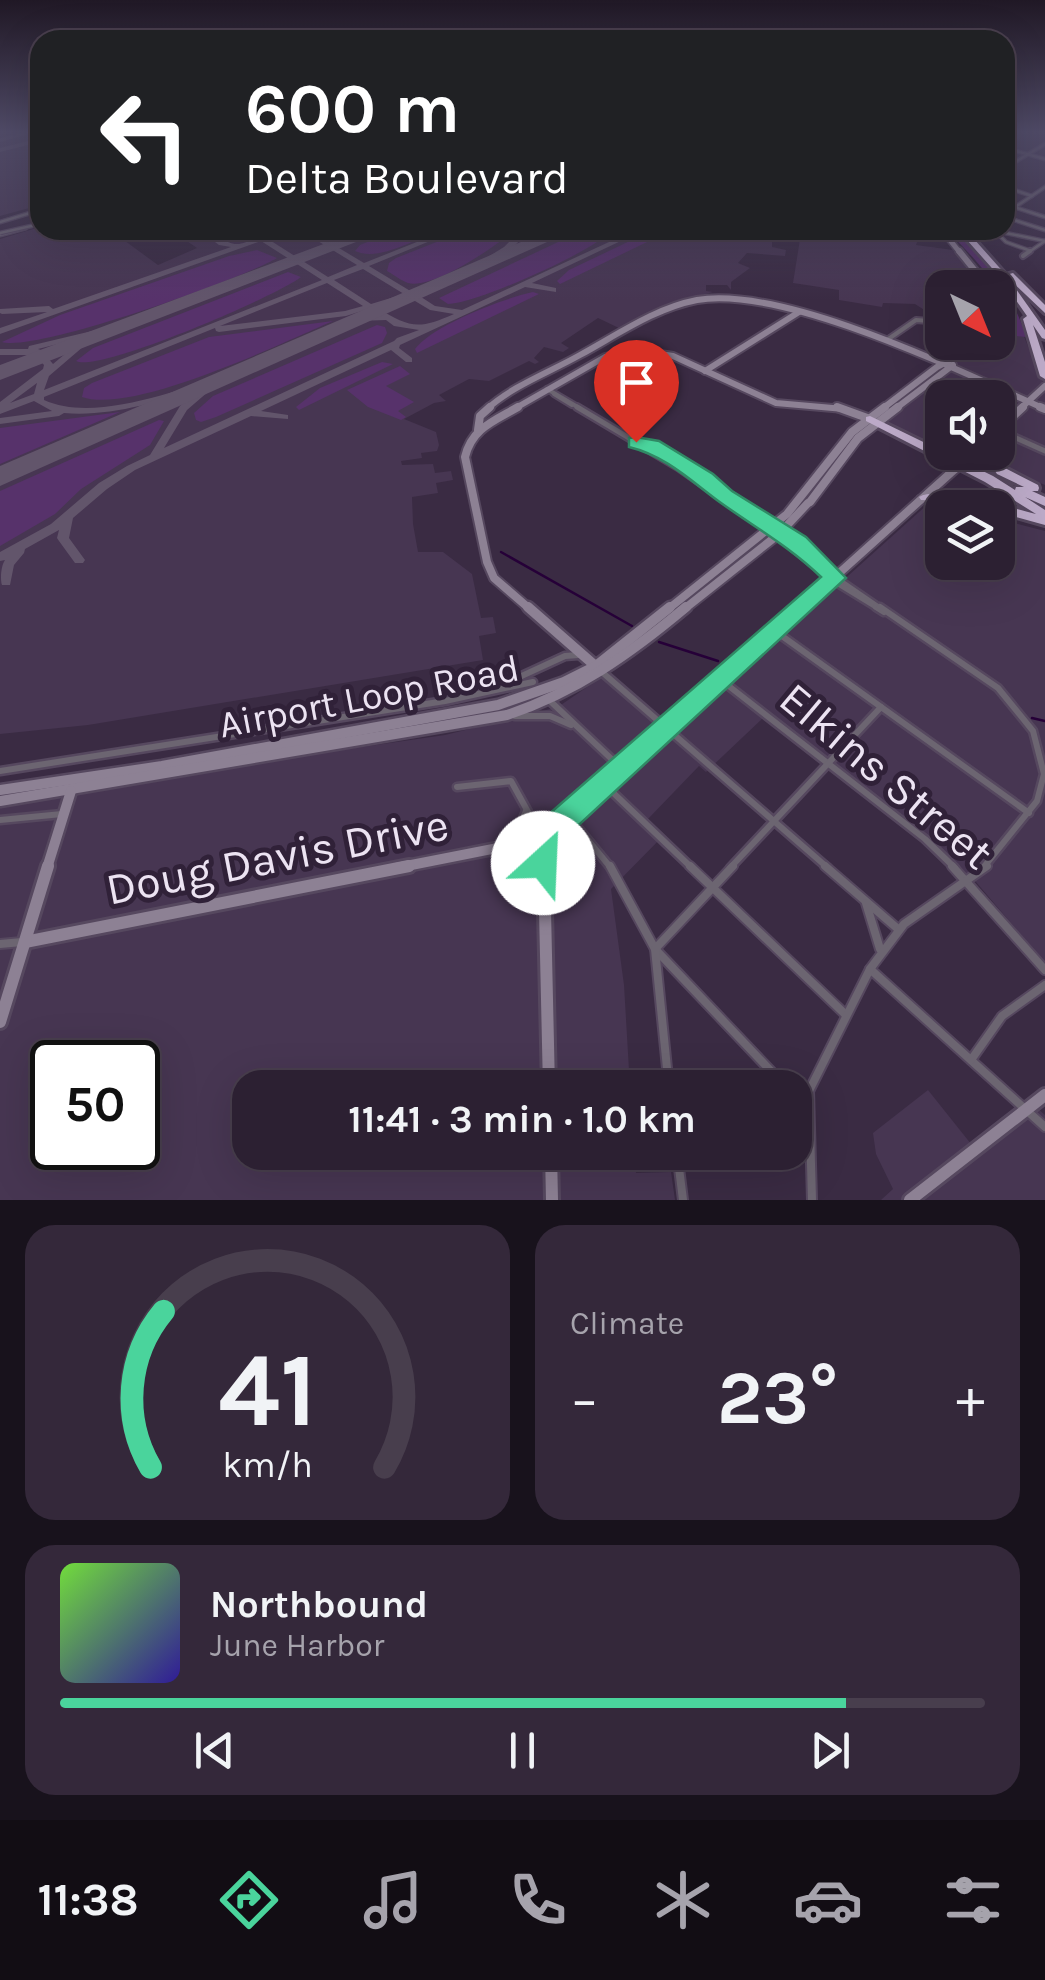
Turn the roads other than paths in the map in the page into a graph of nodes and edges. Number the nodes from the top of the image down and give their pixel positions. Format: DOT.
graph roads {
  1 [pos="1045,188"];
  2 [pos="1015,191"];
  3 [pos="1032,196"];
  4 [pos="1015,207"];
  5 [pos="30,212"];
  6 [pos="1045,216"];
  7 [pos="1015,219"];
  8 [pos="0,221"];
  9 [pos="30,226"];
  10 [pos="1045,230"];
  11 [pos="1015,232"];
  12 [pos="0,234"];
  13 [pos="947,240"];
  14 [pos="972,240"];
  15 [pos="978,240"];
  16 [pos="1004,240"];
  17 [pos="1045,241"];
  18 [pos="1031,251"];
  19 [pos="1023,256"];
  20 [pos="971,270"];
  21 [pos="1001,270"];
  22 [pos="1002,270"];
  23 [pos="1015,283"];
  24 [pos="1015,286"];
  25 [pos="1015,289"];
  26 [pos="1015,294"];
  27 [pos="1045,310"];
  28 [pos="796,311"];
  29 [pos="925,320"];
  30 [pos="1045,323"];
  31 [pos="1045,336"];
  32 [pos="888,340"];
  33 [pos="955,360"];
  34 [pos="957,360"];
  35 [pos="947,365"];
  36 [pos="702,369"];
  37 [pos="1045,376"];
  38 [pos="1045,386"];
  39 [pos="554,394"];
  40 [pos="1028,402"];
  41 [pos="1045,409"];
  42 [pos="850,410"];
  43 [pos="1015,414"];
  44 [pos="875,421"];
  45 [pos="859,427"];
  46 [pos="478,430"];
  47 [pos="1015,438"];
  48 [pos="925,443"];
  49 [pos="1045,452"];
  50 [pos="954,470"];
  51 [pos="980,470"];
  52 [pos="1000,470"];
  53 [pos="940,485"];
  54 [pos="934,490"];
  55 [pos="944,490"];
  56 [pos="1045,494"];
  57 [pos="925,498"];
  58 [pos="1045,502"];
  59 [pos="1015,512"];
  60 [pos="1045,518"];
  61 [pos="775,531"];
  62 [pos="833,579"];
  63 [pos="775,631"];
  64 [pos="562,639"];
  65 [pos="564,656"];
  66 [pos="595,666"];
  67 [pos="721,680"];
  68 [pos="532,682"];
  69 [pos="494,690"];
  70 [pos="541,694"];
  71 [pos="552,702"];
  72 [pos="881,708"];
  73 [pos="506,717"];
  74 [pos="668,728"];
  75 [pos="586,734"];
  76 [pos="830,763"];
  77 [pos="622,769"];
  78 [pos="0,772"];
  79 [pos="604,784"];
  80 [pos="73,786"];
  81 [pos="457,787"];
  82 [pos="0,790"];
  83 [pos="0,802"];
  84 [pos="526,810"];
  85 [pos="1028,812"];
  86 [pos="64,814"];
  87 [pos="568,817"];
  88 [pos="0,820"];
  89 [pos="775,822"];
  90 [pos="543,838"];
  91 [pos="511,846"];
  92 [pos="967,880"];
  93 [pos="714,889"];
  94 [pos="865,900"];
  95 [pos="898,929"];
  96 [pos="24,942"];
  97 [pos="0,944"];
  98 [pos="656,949"];
  99 [pos="880,952"];
  100 [pos="870,969"];
  101 [pos="1045,970"];
  102 [pos="1045,985"];
  103 [pos="846,1015"];
  104 [pos="0,1022"];
  105 [pos="971,1060"];
  106 [pos="549,1070"];
  107 [pos="667,1070"];
  108 [pos="769,1070"];
  109 [pos="812,1087"];
  110 [pos="1045,1095"];
  111 [pos="1026,1110"];
  112 [pos="1045,1127"];
  113 [pos="551,1170"];
  114 [pos="679,1170"];
  115 [pos="811,1170"];
  116 [pos="552,1200"];
  117 [pos="682,1200"];
  118 [pos="812,1200"];
  119 [pos="910,1200"];
  1 -- 3 [label="street"];
  2 -- 3 [label="street"];
  3 -- 4 [label="street"];
  4 -- 6 [label="street"];
  5 -- 8 [label="street"];
  7 -- 10 [label="street"];
  9 -- 12 [label="street, bridge"];
  11 -- 17 [label="street"];
  13 -- 20 [label="main road"];
  14 -- 21 [label="highway"];
  15 -- 22 [label="highway"];
  16 -- 18 [label="street"];
  17 -- 18 [label="street"];
  18 -- 19 [label="street"];
  23 -- 27 [label="highway"];
  24 -- 30 [label="highway"];
  25 -- 31 [label="highway"];
  26 -- 37 [label="highway"];
  28 -- 32 [label="main road"];
  28 -- 36 [label="street"];
  28 -- 46 [label="main road"];
  29 -- 32 [label="street"];
  32 -- 35 [label="main road"];
  33 -- 35 [label="main road, Airport Loop Road"];
  34 -- 35 [label="main road, Airport Loop Road"];
  35 -- 40 [label="main road"];
  35 -- 44 [label="main road, Airport Loop Road"];
  36 -- 39 [label="main road"];
  36 -- 42 [label="main road"];
  38 -- 40 [label="main road"];
  39 -- 46 [label="main road"];
  39 -- 61 [label="street"];
  40 -- 41 [label="main road"];
  40 -- 43 [label="main road"];
  42 -- 44 [label="main road"];
  42 -- 45 [label="main road"];
  44 -- 45 [label="main road, Airport Loop Road"];
  44 -- 48 [label="highway"];
  44 -- 60 [label="highway"];
  44 -- 61 [label="main road, Airport Loop Road"];
  45 -- 61 [label="main road, Airport Loop Road"];
  46 -- 64 [label="main road"];
  47 -- 49 [label="street"];
  50 -- 53 [label="main road, bridge"];
  51 -- 58 [label="highway"];
  52 -- 56 [label="highway"];
  53 -- 54 [label="main road"];
  53 -- 55 [label="highway"];
  57 -- 62 [label="main road"];
  59 -- 60 [label="highway"];
  61 -- 62 [label="street"];
  61 -- 66 [label="main road, Airport Loop Road"];
  62 -- 63 [label="main road"];
  62 -- 85 [label="street"];
  63 -- 67 [label="main road"];
  63 -- 72 [label="street"];
  64 -- 65 [label="street"];
  64 -- 66 [label="main road"];
  65 -- 66 [label="street"];
  65 -- 68 [label="street"];
  65 -- 69 [label="street"];
  66 -- 70 [label="main road, Airport Loop Road"];
  66 -- 71 [label="main road, Airport Loop Road"];
  66 -- 74 [label="street"];
  67 -- 74 [label="main road"];
  67 -- 76 [label="street, Elkins Street"];
  68 -- 69 [label="street"];
  68 -- 70 [label="street"];
  69 -- 78 [label="street"];
  70 -- 71 [label="street"];
  70 -- 80 [label="main road, Airport Loop Road"];
  71 -- 73 [label="main road, Airport Loop Road"];
  71 -- 75 [label="street"];
  72 -- 76 [label="street"];
  72 -- 85 [label="street"];
  73 -- 75 [label="street, Airport Loop Road"];
  73 -- 80 [label="main road, Airport Loop Road"];
  74 -- 77 [label="main road"];
  74 -- 89 [label="street"];
  75 -- 77 [label="street"];
  76 -- 89 [label="street"];
  76 -- 92 [label="street, Elkins Street"];
  77 -- 79 [label="main road"];
  79 -- 87 [label="main road"];
  79 -- 93 [label="street"];
  80 -- 82 [label="main road, Airport Loop Road"];
  80 -- 83 [label="main road, Airport Loop Road"];
  80 -- 86 [label="main road"];
  81 -- 84 [label="street"];
  84 -- 90 [label="street"];
  84 -- 91 [label="street"];
  85 -- 92 [label="street"];
  86 -- 88 [label="street"];
  86 -- 96 [label="main road"];
  87 -- 90 [label="main road"];
  87 -- 98 [label="street"];
  89 -- 93 [label="street"];
  89 -- 94 [label="street"];
  90 -- 91 [label="main road, Doug Davis Drive"];
  90 -- 106 [label="main road"];
  91 -- 96 [label="main road, Doug Davis Drive"];
  92 -- 95 [label="street"];
  92 -- 101 [label="street, Elkins Street"];
  93 -- 98 [label="street"];
  93 -- 103 [label="street"];
  94 -- 95 [label="street"];
  94 -- 99 [label="street"];
  95 -- 99 [label="street"];
  96 -- 97 [label="street"];
  96 -- 104 [label="main road"];
  98 -- 107 [label="street"];
  98 -- 108 [label="street"];
  99 -- 100 [label="street"];
  100 -- 103 [label="street"];
  100 -- 105 [label="street"];
  102 -- 105 [label="street"];
  103 -- 109 [label="street"];
  105 -- 111 [label="street"];
  110 -- 111 [label="main road"];
  111 -- 112 [label="street"];
  111 -- 119 [label="main road"];
  113 -- 116 [label="main road"];
  114 -- 117 [label="street"];
  115 -- 118 [label="street"];
}
